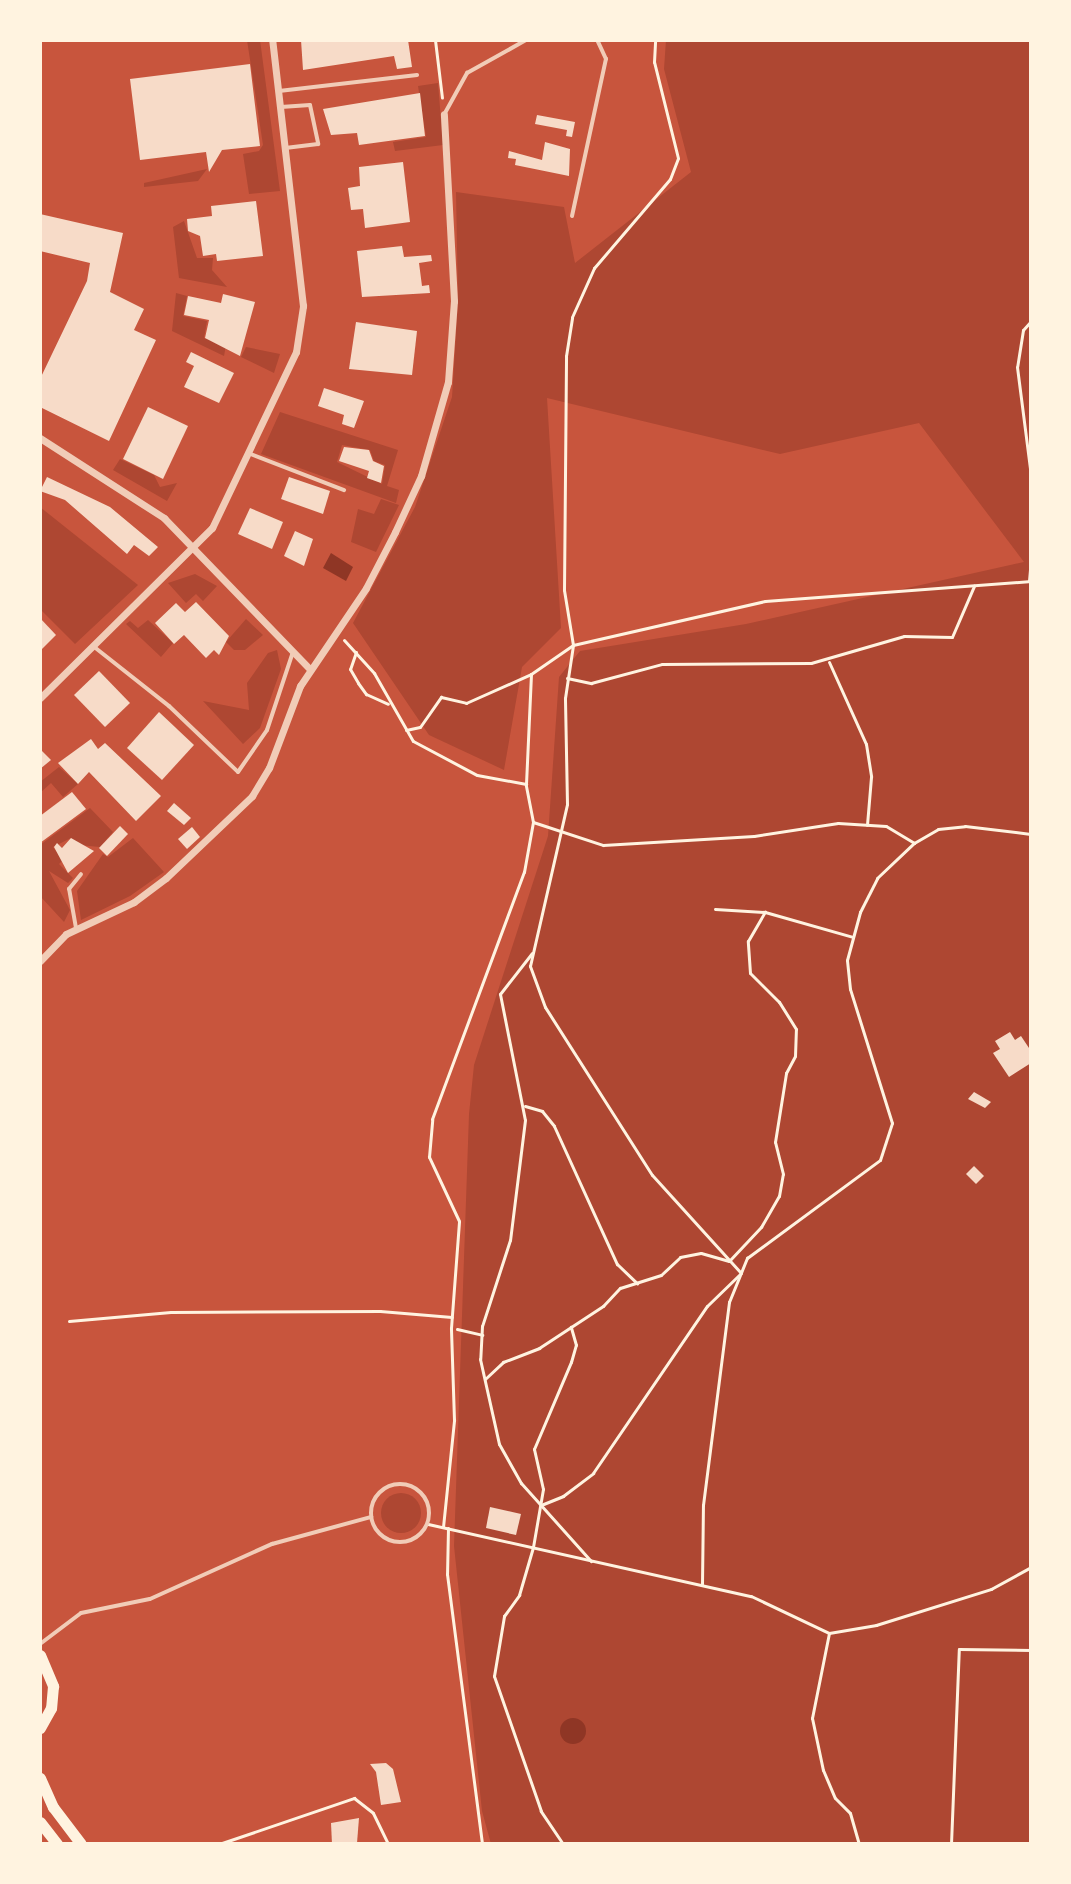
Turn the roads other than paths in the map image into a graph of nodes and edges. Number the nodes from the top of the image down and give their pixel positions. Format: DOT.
graph roads {
  1 [pos="272,40"];
  2 [pos="526,40"];
  3 [pos="597,40"];
  4 [pos="417,75"];
  5 [pos="279,91"];
  6 [pos="281,107"];
  7 [pos="444,114"];
  8 [pos="285,148"];
  9 [pos="572,216"];
  10 [pos="40,438"];
  11 [pos="248,453"];
  12 [pos="344,490"];
  13 [pos="195,546"];
  14 [pos="93,646"];
  15 [pos="293,652"];
  16 [pos="310,669"];
  17 [pos="40,683"];
  18 [pos="48,690"];
  19 [pos="40,698"];
  20 [pos="81,874"];
  21 [pos="76,928"];
  22 [pos="40,961"];
  23 [pos="371,1517"];
  24 [pos="40,1644"];
  25 [pos="40,1655"];
  26 [pos="40,1729"];
  27 [pos="40,1778"];
  28 [pos="40,1822"];
  29 [pos="57,1844"];
  30 [pos="81,1844"];
  1 -- 5 [label="street"];
  2 -- 7 [label="lane"];
  3 -- 9 [label="lane"];
  4 -- 5 [label="lane"];
  5 -- 6 [label="street"];
  6 -- 8 [label="street"];
  6 -- 8 [label="lane"];
  7 -- 16 [label="street"];
  8 -- 11 [label="street"];
  10 -- 13 [label="street"];
  11 -- 12 [label="lane"];
  11 -- 13 [label="street"];
  13 -- 14 [label="street"];
  13 -- 15 [label="street"];
  14 -- 15 [label="lane"];
  14 -- 18 [label="street"];
  15 -- 16 [label="street"];
  16 -- 21 [label="street"];
  17 -- 18 [label="lane"];
  18 -- 19 [label="street"];
  20 -- 21 [label="lane"];
  21 -- 22 [label="street"];
  23 -- 23 [label="lane"];
  23 -- 24 [label="lane"];
  25 -- 26 [label="main road"];
  27 -- 30 [label="main road"];
  28 -- 29 [label="main road"];
}
